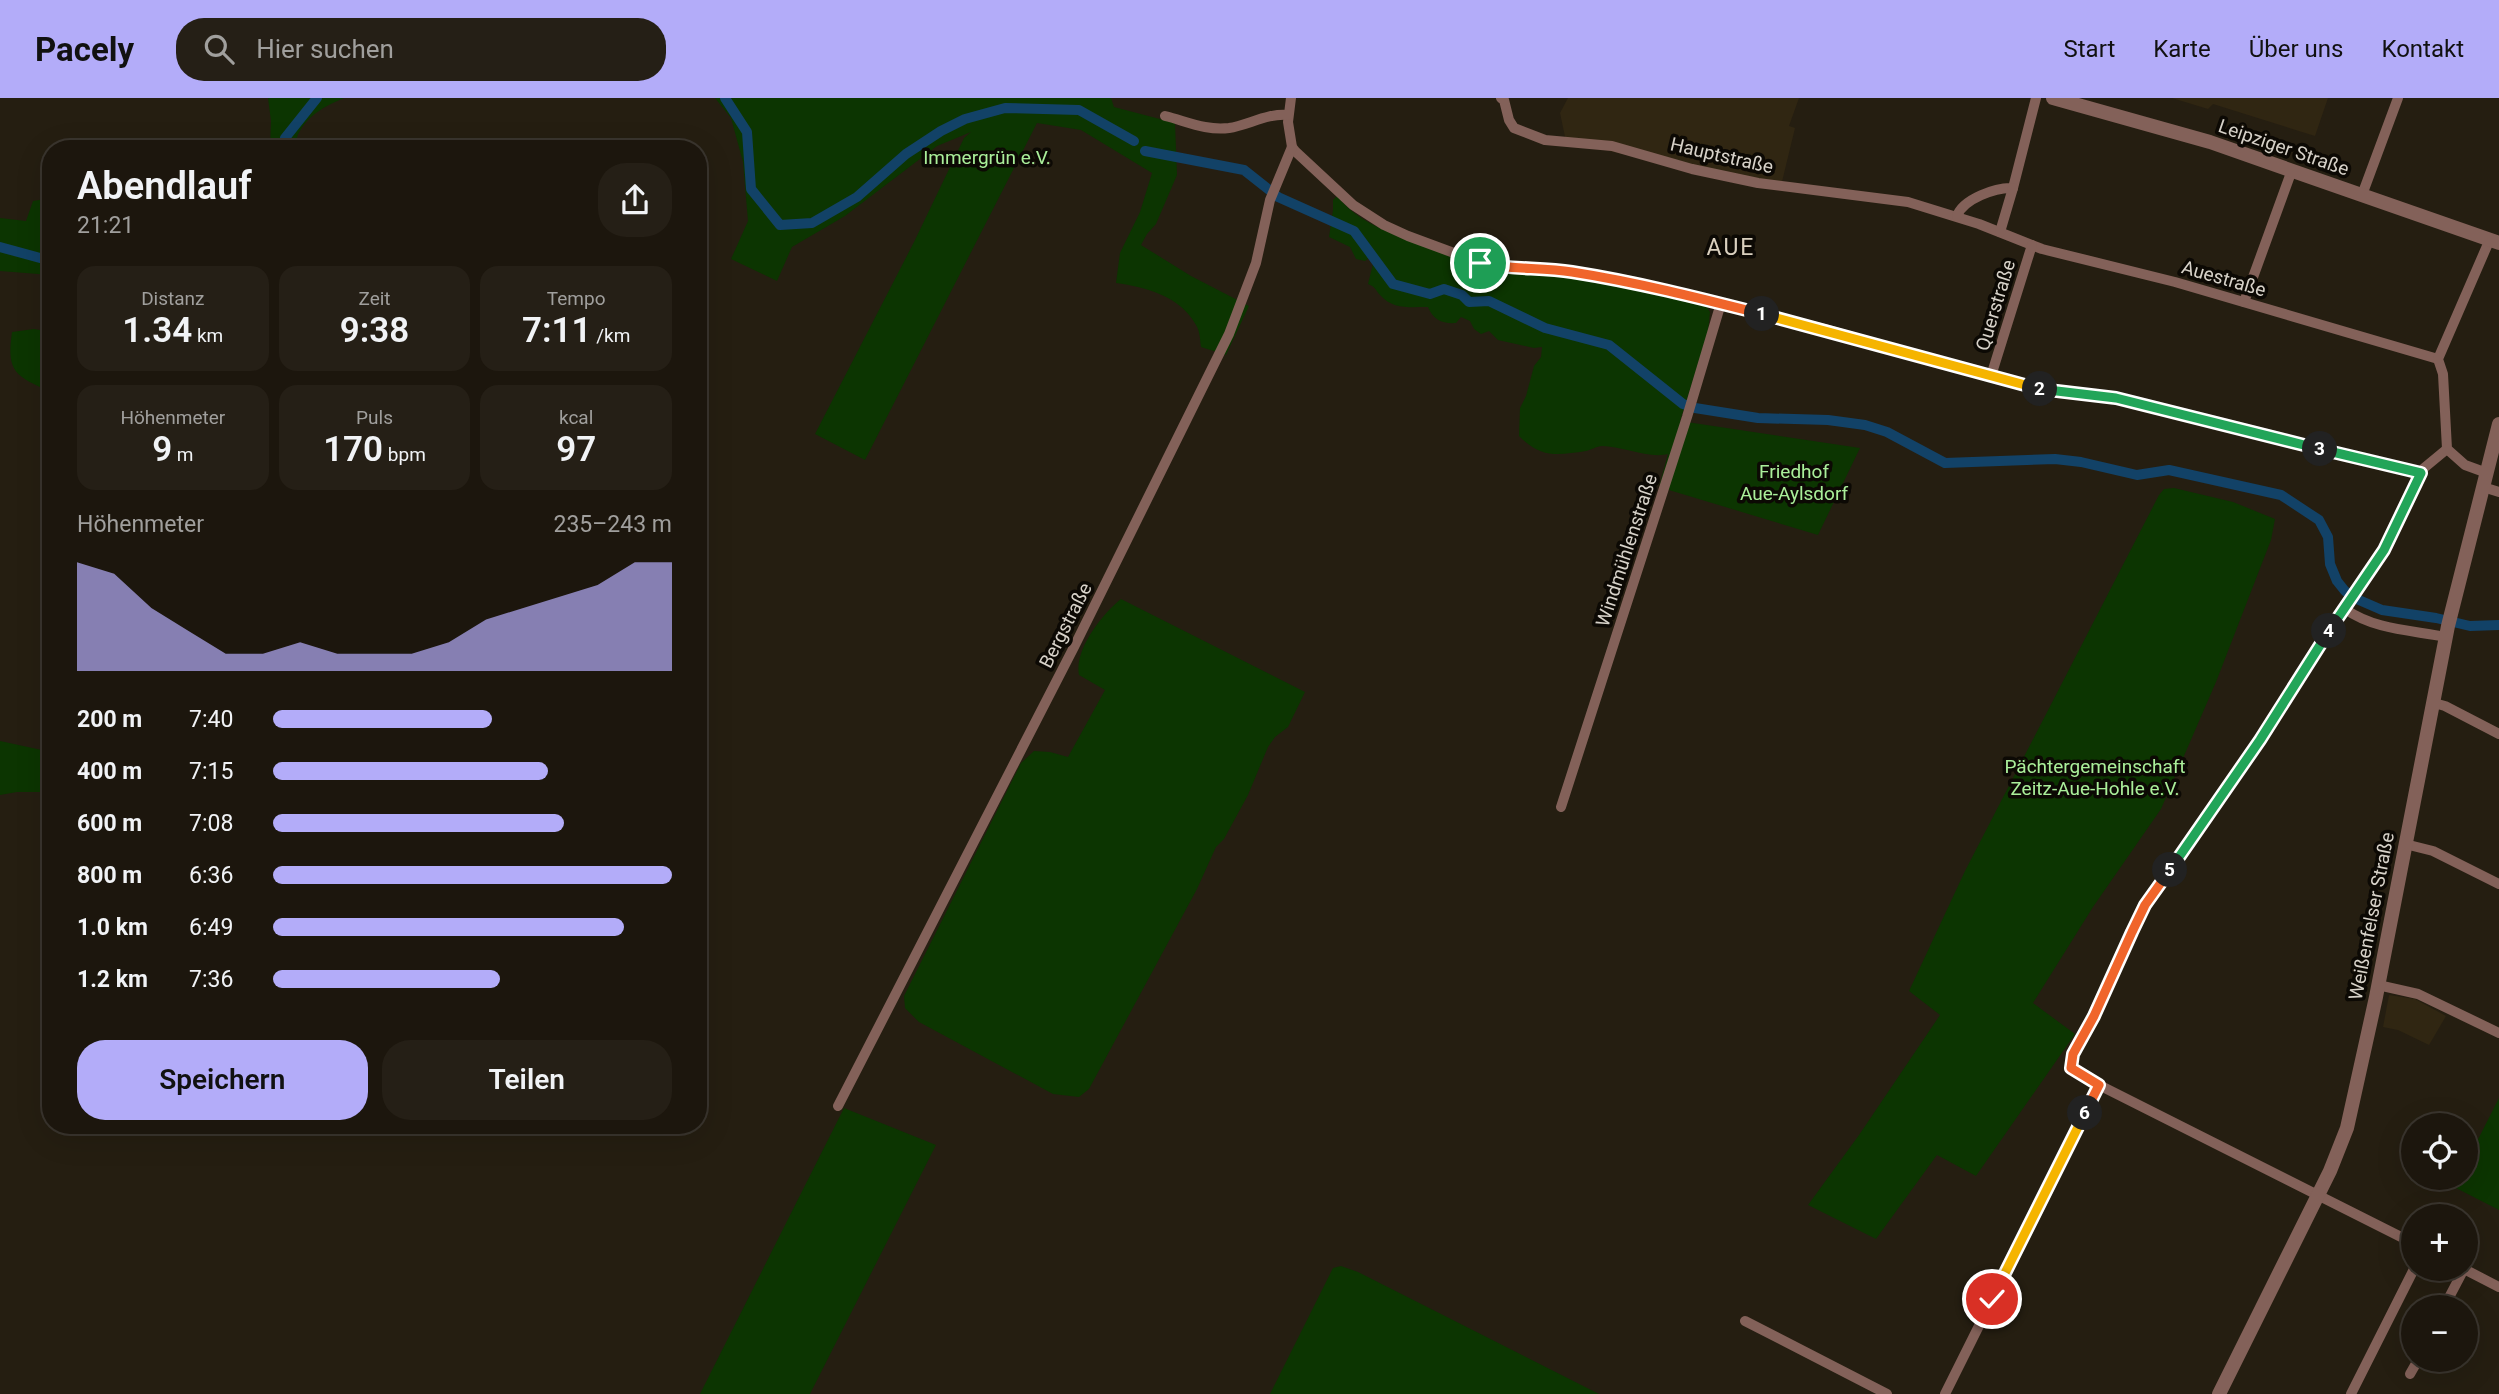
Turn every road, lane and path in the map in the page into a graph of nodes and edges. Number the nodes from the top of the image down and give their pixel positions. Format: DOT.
graph roads {
  1 [pos="1291,98"];
  2 [pos="2036,98"];
  3 [pos="2053,98"];
  4 [pos="2398,98"];
  5 [pos="1503,99"];
  6 [pos="1288,115"];
  7 [pos="1165,116"];
  8 [pos="1293,147"];
  9 [pos="2292,170"];
  10 [pos="2013,188"];
  11 [pos="2362,195"];
  12 [pos="1957,216"];
  13 [pos="2000,232"];
  14 [pos="2494,241"];
  15 [pos="2032,245"];
  16 [pos="2244,302"];
  17 [pos="1721,303"];
  18 [pos="2438,359"];
  19 [pos="1991,376"];
  20 [pos="2499,424"];
  21 [pos="2447,450"];
  22 [pos="2421,473"];
  23 [pos="2485,480"];
  24 [pos="2499,492"];
  25 [pos="2350,602"];
  26 [pos="2448,626"];
  27 [pos="2434,703"];
  28 [pos="2499,734"];
  29 [pos="1562,807"];
  30 [pos="2405,844"];
  31 [pos="2499,884"];
  32 [pos="2378,985"];
  33 [pos="2499,1033"];
  34 [pos="2099,1085"];
  35 [pos="838,1107"];
  36 [pos="2318,1195"];
  37 [pos="2401,1237"];
  38 [pos="2478,1276"];
  39 [pos="2408,1281"];
  40 [pos="2499,1287"];
  41 [pos="1745,1321"];
  42 [pos="1886,1394"];
  43 [pos="1945,1394"];
  44 [pos="2219,1394"];
  45 [pos="2351,1394"];
  1 -- 6 [label="street"];
  2 -- 10 [label="street"];
  3 -- 9 [label="street, Leipziger Straße"];
  4 -- 11 [label="street"];
  5 -- 12 [label="street, Hauptstraße"];
  6 -- 7 [label="street"];
  6 -- 8 [label="street"];
  8 -- 17 [label="street"];
  8 -- 35 [label="street, Bergstraße"];
  9 -- 11 [label="street, Leipziger Straße"];
  9 -- 16 [label="street"];
  10 -- 12 [label="street"];
  10 -- 13 [label="street"];
  11 -- 14 [label="street, Leipziger Straße"];
  12 -- 13 [label="street, Hauptstraße"];
  13 -- 15 [label="street, Auestraße"];
  14 -- 18 [label="street"];
  15 -- 16 [label="street, Auestraße"];
  15 -- 19 [label="street, Querstraße"];
  16 -- 18 [label="street, Auestraße"];
  17 -- 19 [label="street"];
  17 -- 29 [label="street, Windmühlenstraße"];
  18 -- 21 [label="street"];
  19 -- 22 [label="street"];
  20 -- 23 [label="street, Weißenfelser Straße"];
  21 -- 22 [label="street"];
  21 -- 23 [label="street"];
  22 -- 25 [label="street"];
  23 -- 24 [label="street"];
  23 -- 26 [label="street, Weißenfelser Straße"];
  25 -- 26 [label="street"];
  25 -- 34 [label="street"];
  26 -- 27 [label="street, Weißenfelser Straße"];
  27 -- 28 [label="street"];
  27 -- 30 [label="street, Weißenfelser Straße"];
  30 -- 31 [label="street"];
  30 -- 32 [label="street, Weißenfelser Straße"];
  32 -- 33 [label="street"];
  32 -- 36 [label="street, Weißenfelser Straße"];
  34 -- 36 [label="street"];
  34 -- 43 [label="street"];
  36 -- 37 [label="street"];
  36 -- 44 [label="street, Weißenfelser Straße"];
  38 -- 40 [label="street"];
  39 -- 45 [label="street"];
  41 -- 42 [label="street"];
}
